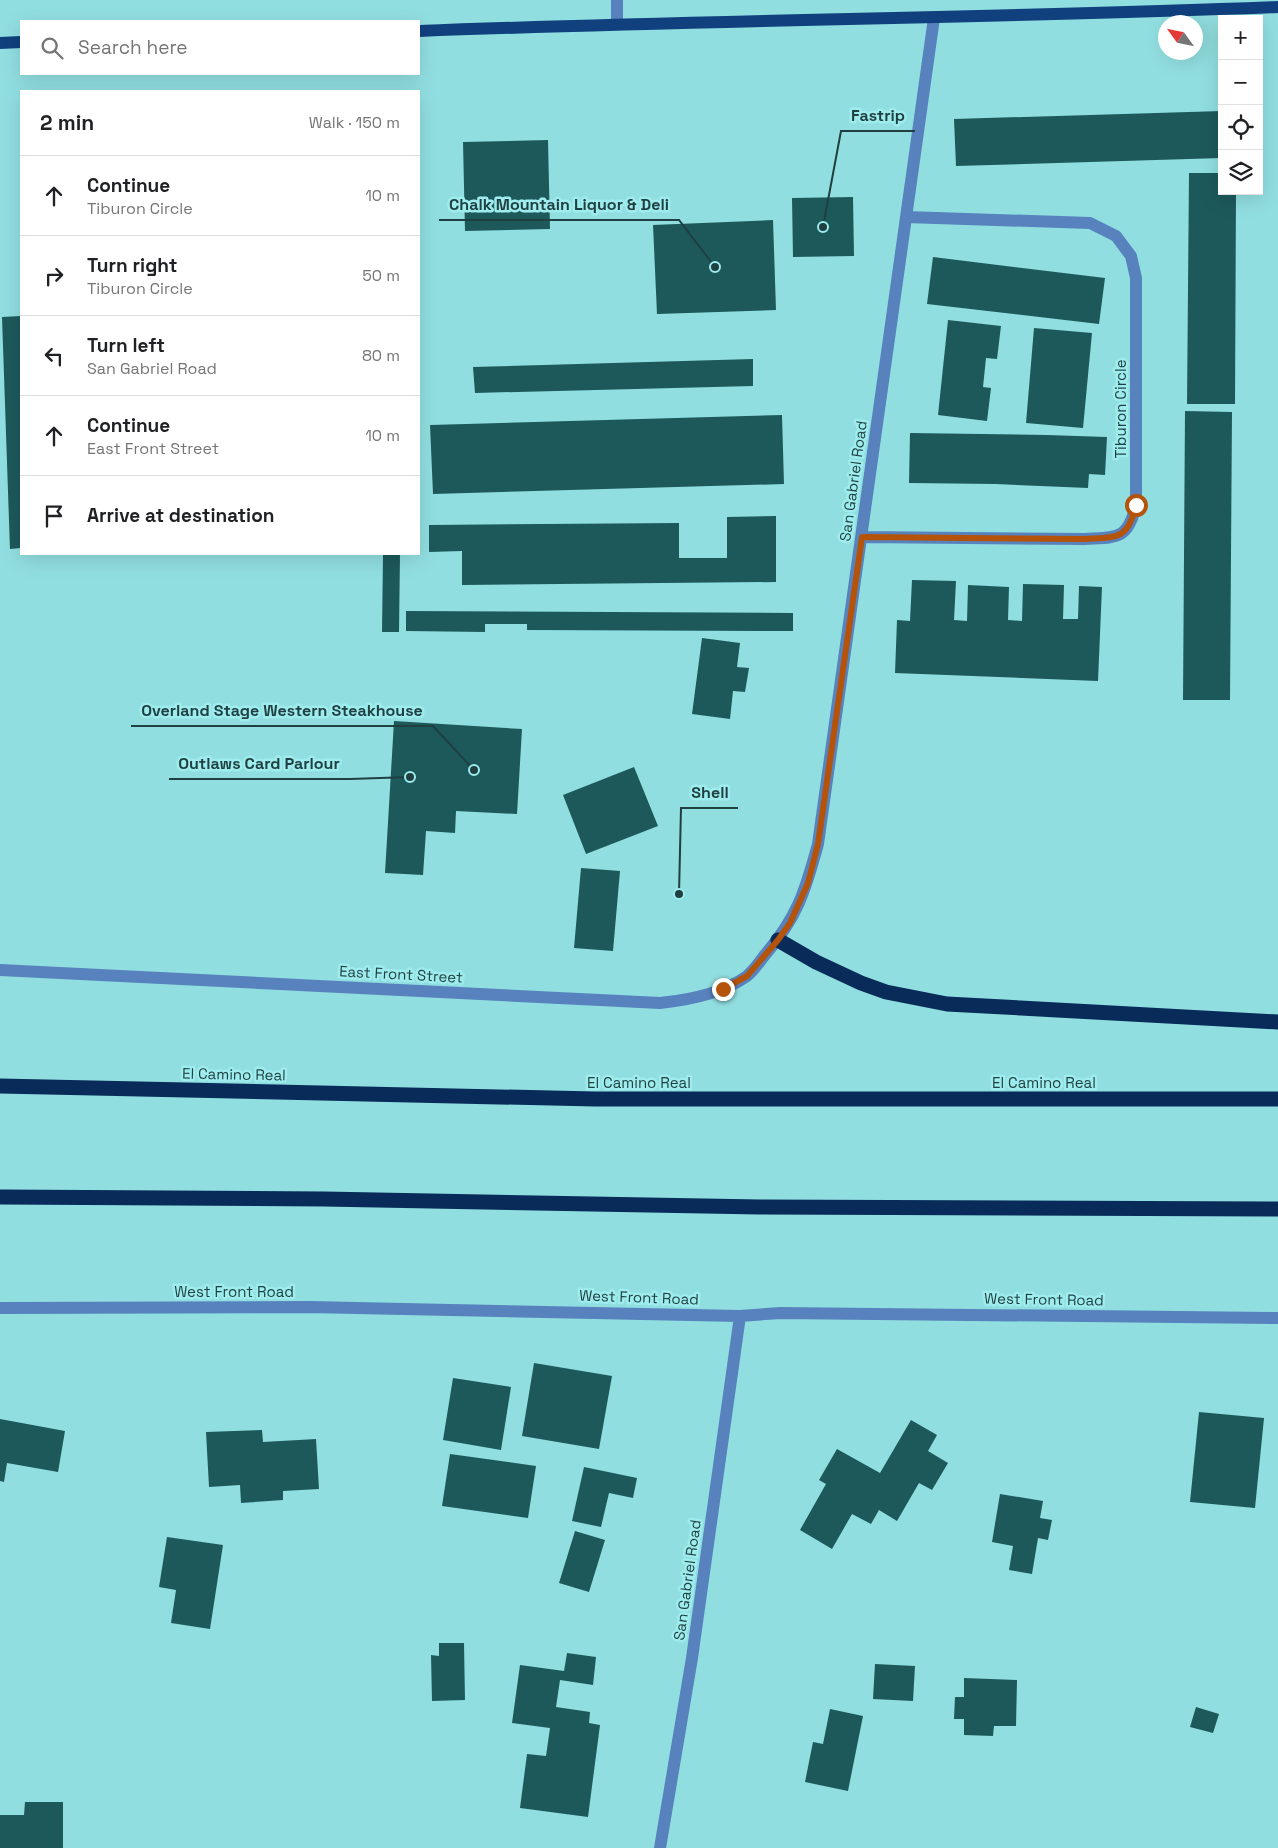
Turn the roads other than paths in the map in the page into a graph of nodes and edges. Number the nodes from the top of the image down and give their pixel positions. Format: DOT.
graph roads {
  1 [pos="617,0"];
  2 [pos="1278,7"];
  3 [pos="934,18"];
  4 [pos="617,24"];
  5 [pos="420,31"];
  6 [pos="20,42"];
  7 [pos="0,43"];
  8 [pos="906,217"];
  9 [pos="862,537"];
  10 [pos="778,940"];
  11 [pos="0,970"];
  12 [pos="1278,1022"];
  13 [pos="0,1086"];
  14 [pos="1278,1099"];
  15 [pos="0,1197"];
  16 [pos="1278,1209"];
  17 [pos="0,1308"];
  18 [pos="740,1316"];
  19 [pos="1278,1318"];
  20 [pos="660,1848"];
  1 -- 4 [label="street"];
  2 -- 3 [label="main road"];
  3 -- 4 [label="main road"];
  3 -- 8 [label="street, San Gabriel Road"];
  4 -- 5 [label="main road"];
  6 -- 7 [label="main road"];
  8 -- 9 [label="street, San Gabriel Road"];
  8 -- 9 [label="street, Tiburon Circle"];
  9 -- 10 [label="street, San Gabriel Road"];
  10 -- 11 [label="street, East Front Street"];
  10 -- 12 [label="highway"];
  13 -- 14 [label="highway, El Camino Real"];
  15 -- 16 [label="highway"];
  17 -- 18 [label="street, West Front Road"];
  18 -- 19 [label="street, West Front Road"];
  18 -- 20 [label="street, San Gabriel Road"];
}
